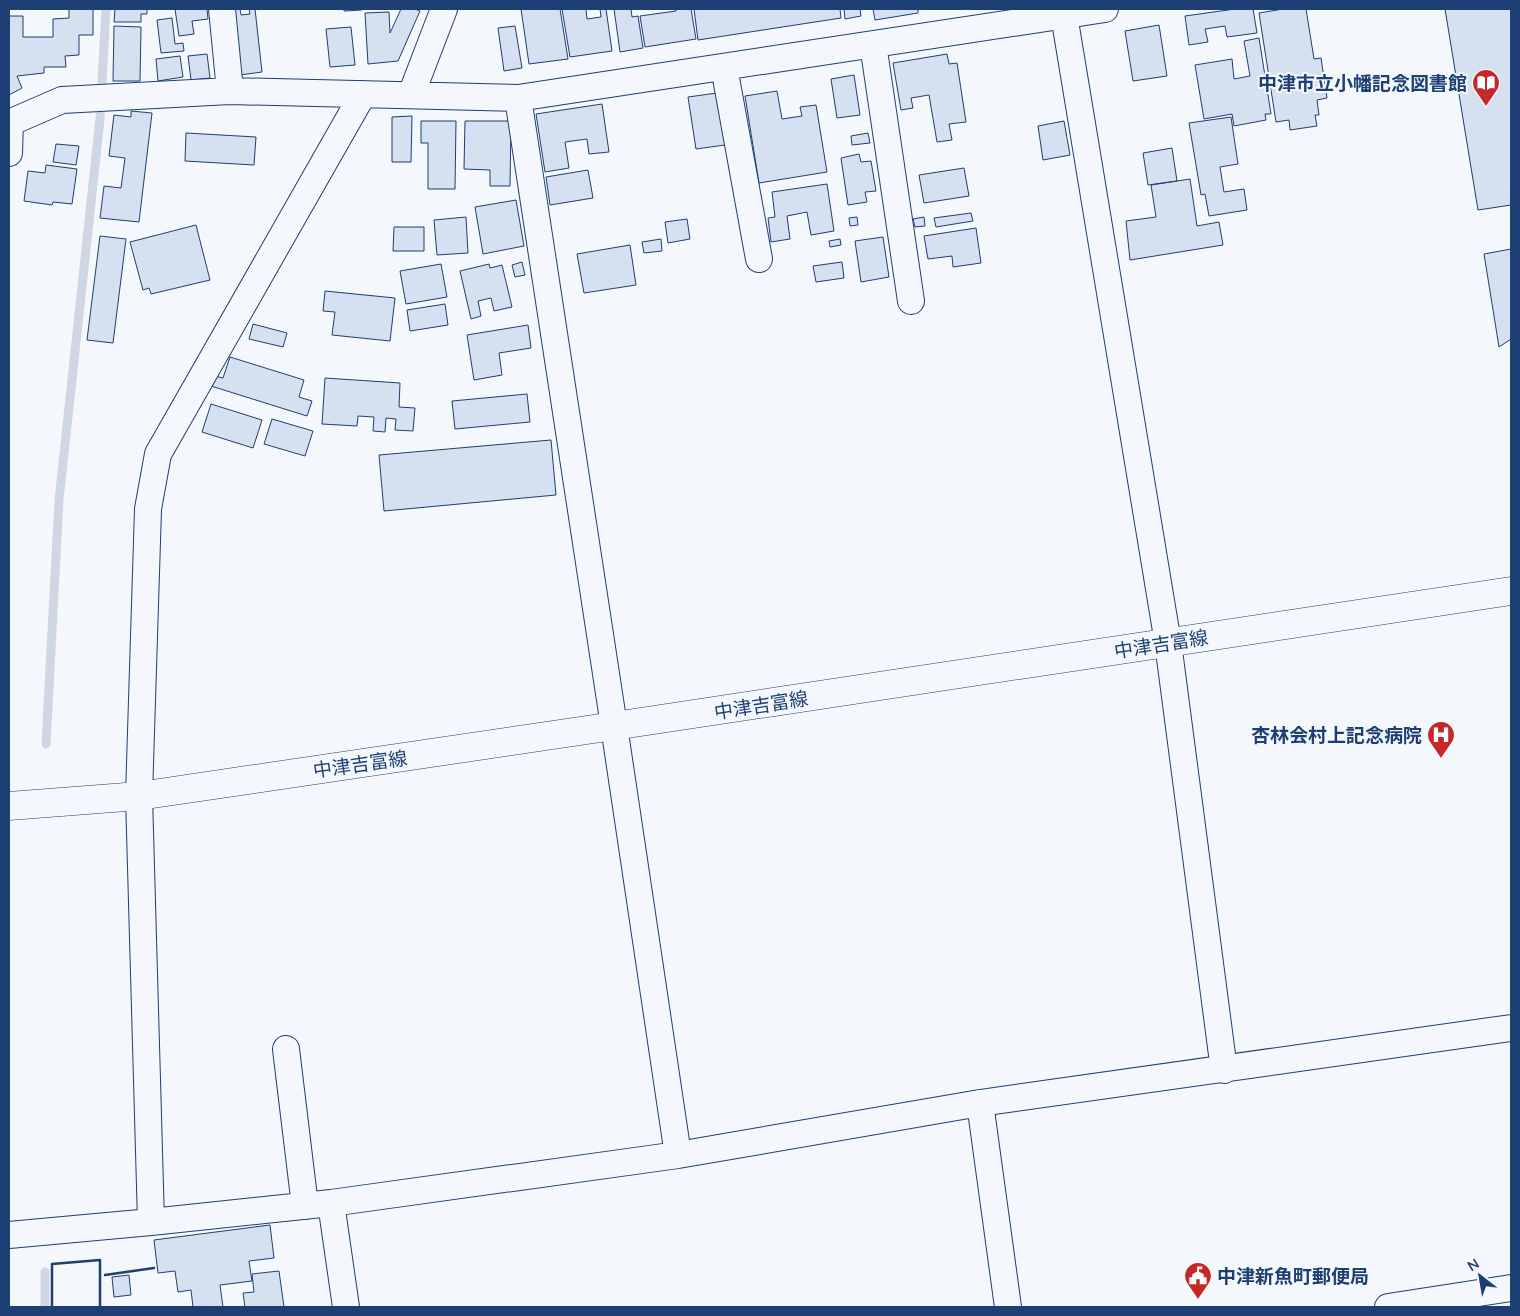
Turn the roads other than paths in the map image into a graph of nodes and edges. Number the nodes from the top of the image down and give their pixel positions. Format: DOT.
graph roads {
  1 [pos="222,9"];
  2 [pos="444,9"];
  3 [pos="1105,9"];
  4 [pos="1064,15"];
  5 [pos="873,44"];
  6 [pos="724,67"];
  7 [pos="230,91"];
  8 [pos="363,94"];
  9 [pos="410,95"];
  10 [pos="518,98"];
  11 [pos="9,122"];
  12 [pos="9,153"];
  13 [pos="759,259"];
  14 [pos="911,301"];
  15 [pos="1511,591"];
  16 [pos="1168,643"];
  17 [pos="614,726"];
  18 [pos="139,796"];
  19 [pos="9,806"];
  20 [pos="1511,1028"];
  21 [pos="286,1049"];
  22 [pos="1224,1070"];
  23 [pos="980,1103"];
  24 [pos="678,1155"];
  25 [pos="331,1203"];
  26 [pos="306,1206"];
  27 [pos="151,1222"];
  28 [pos="9,1235"];
  29 [pos="1511,1288"];
  30 [pos="346,1307"];
  31 [pos="1008,1307"];
  32 [pos="1388,1307"];
  1 -- 7 [label="street"];
  2 -- 9 [label="street"];
  3 -- 4 [label="street"];
  4 -- 5 [label="street"];
  4 -- 16 [label="street"];
  5 -- 6 [label="street"];
  5 -- 14 [label="street"];
  6 -- 10 [label="street"];
  6 -- 13 [label="street"];
  7 -- 8 [label="street"];
  7 -- 11 [label="street"];
  8 -- 9 [label="street"];
  8 -- 18 [label="street"];
  9 -- 10 [label="street"];
  10 -- 17 [label="street"];
  11 -- 12 [label="street"];
  15 -- 16 [label="main road, 中津吉富線"];
  16 -- 17 [label="main road, 中津吉富線"];
  16 -- 22 [label="street"];
  17 -- 18 [label="main road, 中津吉富線"];
  17 -- 24 [label="street"];
  18 -- 19 [label="main road, 中津吉富線"];
  18 -- 27 [label="street"];
  20 -- 22 [label="street"];
  21 -- 26 [label="street"];
  22 -- 23 [label="street"];
  23 -- 24 [label="street"];
  23 -- 31 [label="street"];
  24 -- 25 [label="street"];
  25 -- 26 [label="street"];
  25 -- 30 [label="street"];
  26 -- 27 [label="street"];
  27 -- 28 [label="street"];
  29 -- 32 [label="street"];
}
